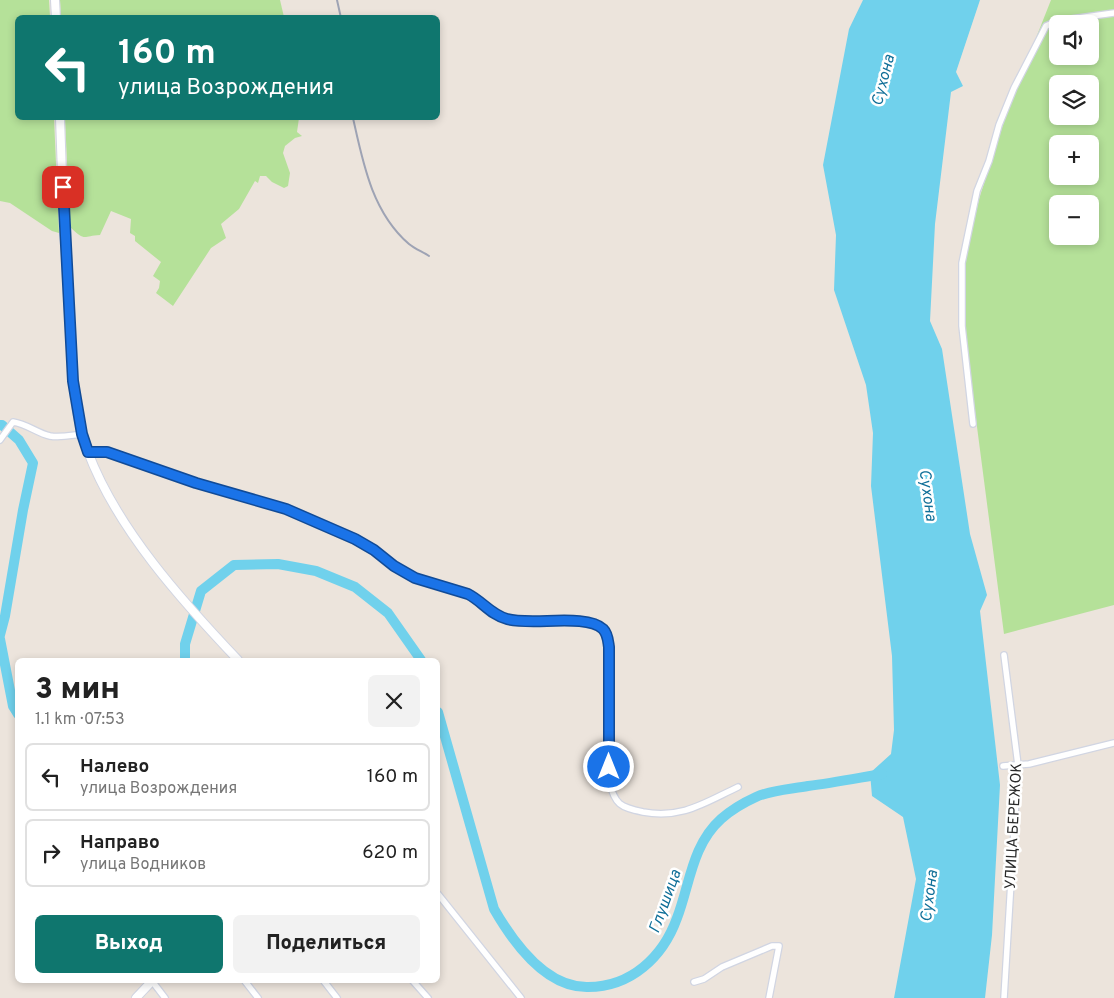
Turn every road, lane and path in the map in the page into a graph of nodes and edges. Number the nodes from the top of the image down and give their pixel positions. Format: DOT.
graph roads {
  1 [pos="55,0"];
  2 [pos="1114,13"];
  3 [pos="56,15"];
  4 [pos="60,120"];
  5 [pos="973,424"];
  6 [pos="82,434"];
  7 [pos="0,440"];
  8 [pos="88,452"];
  9 [pos="1004,655"];
  10 [pos="236,658"];
  11 [pos="1114,744"];
  12 [pos="1018,765"];
  13 [pos="1003,766"];
  14 [pos="738,787"];
  15 [pos="440,896"];
  16 [pos="694,982"];
  17 [pos="150,983"];
  18 [pos="154,983"];
  19 [pos="246,983"];
  20 [pos="325,983"];
  21 [pos="415,983"];
  22 [pos="136,998"];
  23 [pos="165,998"];
  24 [pos="258,998"];
  25 [pos="337,998"];
  26 [pos="428,998"];
  27 [pos="522,998"];
  28 [pos="769,998"];
  29 [pos="1004,998"];
  1 -- 3 [label="main road"];
  2 -- 5 [label="street"];
  4 -- 6 [label="main road"];
  6 -- 7 [label="street"];
  6 -- 8 [label="main road"];
  8 -- 10 [label="main road"];
  8 -- 14 [label="street"];
  9 -- 12 [label="street, УЛИЦА БЕРЕЖОК"];
  11 -- 12 [label="street"];
  12 -- 13 [label="street"];
  12 -- 29 [label="street, УЛИЦА БЕРЕЖОК"];
  15 -- 27 [label="street"];
  16 -- 28 [label="street"];
  17 -- 22 [label="main road"];
  18 -- 23 [label="street"];
  19 -- 24 [label="street"];
  20 -- 25 [label="street"];
  21 -- 26 [label="street"];
}
